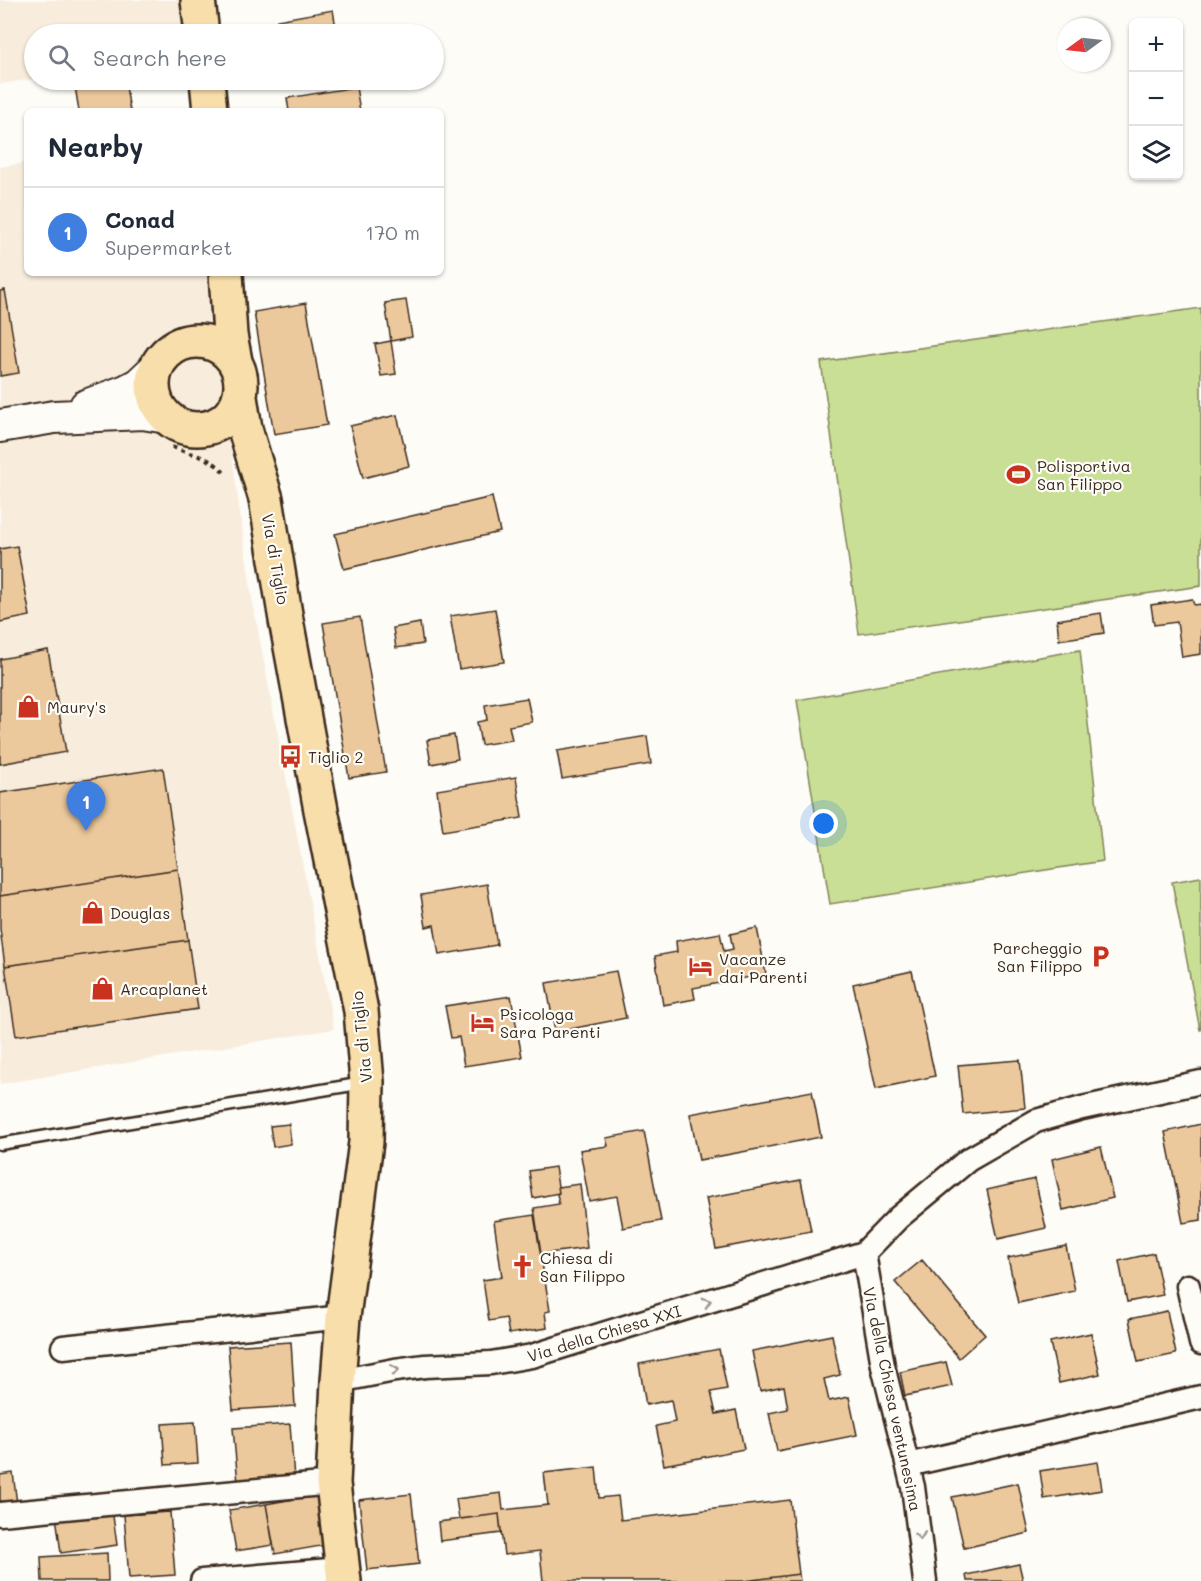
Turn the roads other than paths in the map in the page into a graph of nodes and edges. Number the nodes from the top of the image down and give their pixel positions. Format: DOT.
graph roads {
  1 [pos="198,0"];
  2 [pos="201,24"];
  3 [pos="208,90"];
  4 [pos="210,108"];
  5 [pos="225,276"];
  6 [pos="226,276"];
  7 [pos="189,340"];
  8 [pos="235,361"];
  9 [pos="156,368"];
  10 [pos="240,397"];
  11 [pos="54,417"];
  12 [pos="0,426"];
  13 [pos="204,429"];
  14 [pos="166,430"];
  15 [pos="266,499"];
  16 [pos="367,1082"];
  17 [pos="1201,1082"];
  18 [pos="0,1144"];
  19 [pos="864,1253"];
  20 [pos="1188,1286"];
  21 [pos="344,1317"];
  22 [pos="1201,1343"];
  23 [pos="63,1347"];
  24 [pos="338,1382"];
  25 [pos="1201,1397"];
  26 [pos="908,1465"];
  27 [pos="333,1484"];
  28 [pos="0,1514"];
  29 [pos="343,1575"];
  30 [pos="202,1581"];
  31 [pos="925,1581"];
  1 -- 2 [label="main road"];
  3 -- 4 [label="main road"];
  5 -- 7 [label="main road"];
  6 -- 8 [label="main road"];
  7 -- 8 [label="main road"];
  7 -- 9 [label="main road"];
  8 -- 10 [label="main road"];
  9 -- 11 [label="main road"];
  9 -- 14 [label="main road"];
  10 -- 13 [label="main road"];
  10 -- 15 [label="main road, Via di Tiglio"];
  11 -- 12 [label="main road"];
  11 -- 14 [label="main road"];
  13 -- 14 [label="main road"];
  13 -- 15 [label="main road, Via di Tiglio"];
  15 -- 16 [label="main road, Via di Tiglio"];
  16 -- 18 [label="lane"];
  16 -- 21 [label="main road, Via di Tiglio"];
  17 -- 19 [label="street"];
  24 -- 19 [label="street, Via della Chiesa XXI, one-way"];
  19 -- 26 [label="street, Via della Chiesa ventunesima"];
  20 -- 22 [label="street"];
  21 -- 23 [label="street"];
  21 -- 24 [label="main road, Via di Tiglio"];
  24 -- 27 [label="main road, Via di Tiglio"];
  25 -- 26 [label="street"];
  26 -- 31 [label="street, Via della Chiesa ventunesima, one-way"];
  27 -- 28 [label="street"];
  27 -- 29 [label="main road, Via di Tiglio"];
  29 -- 30 [label="street"];
}
